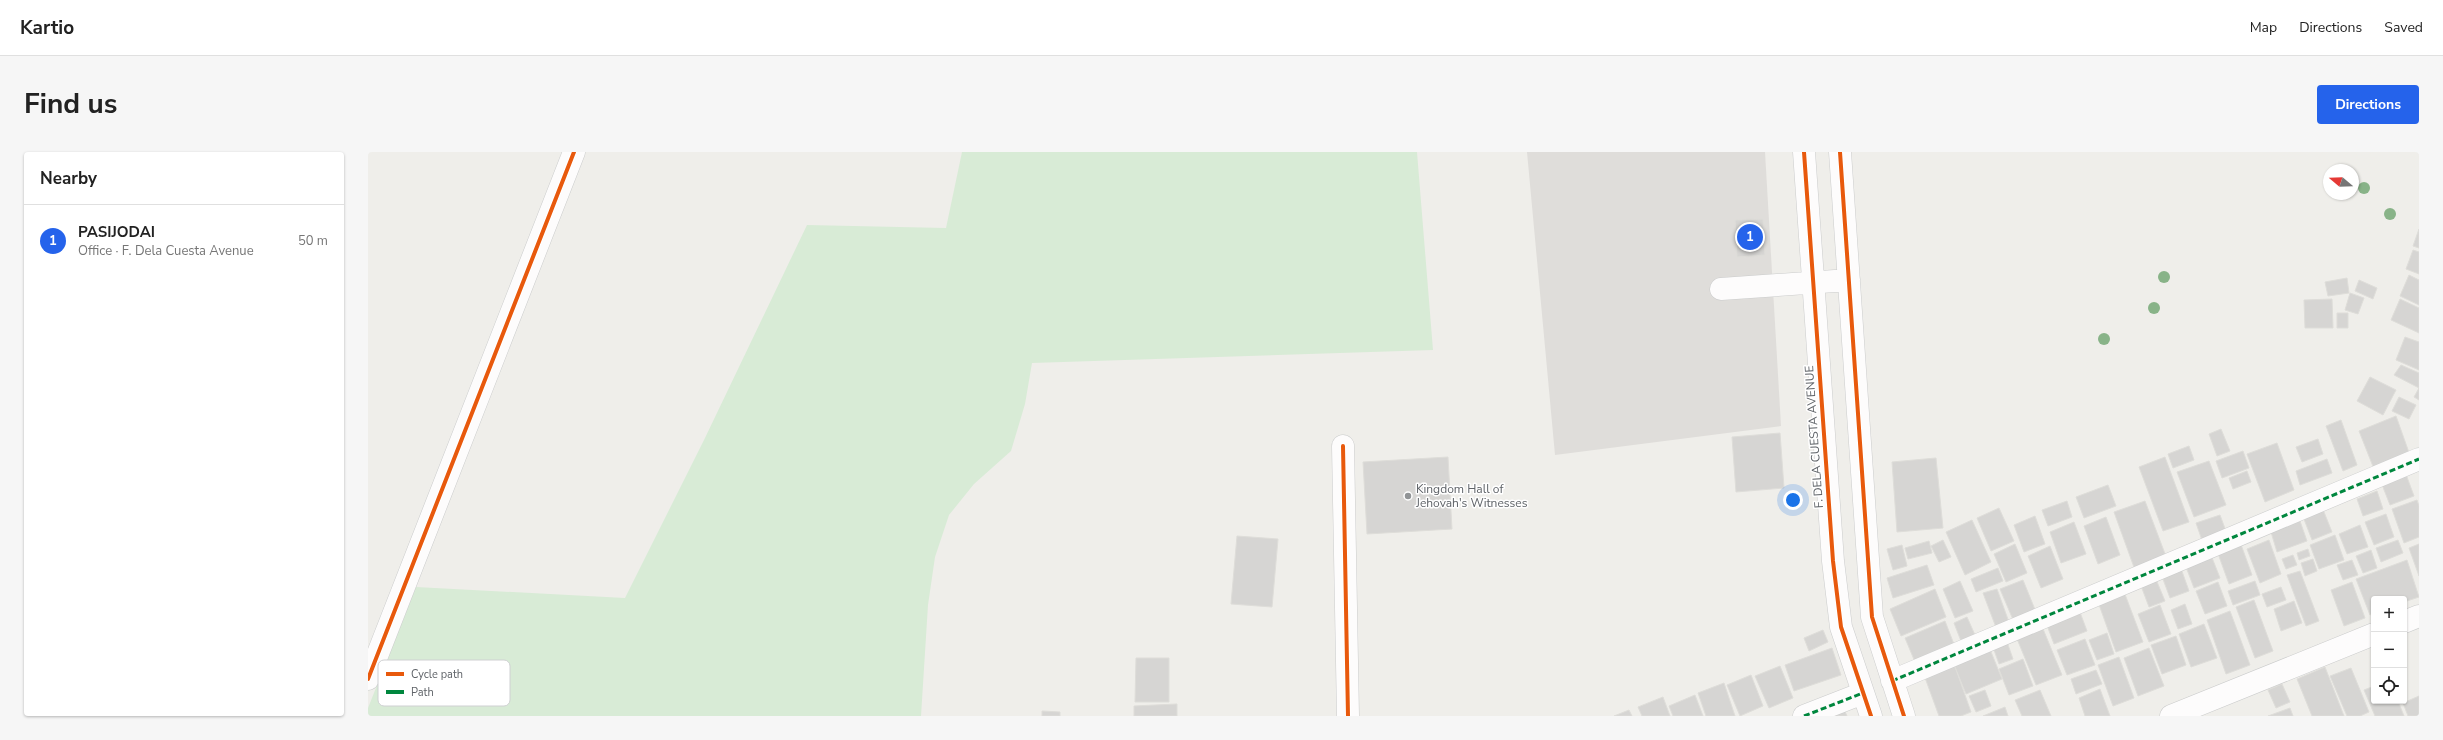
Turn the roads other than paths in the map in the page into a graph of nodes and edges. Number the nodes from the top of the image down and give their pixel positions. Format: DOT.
graph roads {
  1 [pos="574,152"];
  2 [pos="1804,152"];
  3 [pos="1840,152"];
  4 [pos="1849,280"];
  5 [pos="1813,283"];
  6 [pos="1721,289"];
  7 [pos="1343,446"];
  8 [pos="2419,460"];
  9 [pos="2419,616"];
  10 [pos="2407,621"];
  11 [pos="2371,635"];
  12 [pos="368,679"];
  13 [pos="1892,681"];
  14 [pos="1863,693"];
  15 [pos="1348,716"];
  16 [pos="1804,716"];
  17 [pos="1871,716"];
  18 [pos="1904,716"];
  19 [pos="2171,716"];
  1 -- 12 [label="street"];
  2 -- 5 [label="street, F. DELA CUESTA AVENUE"];
  3 -- 4 [label="street"];
  4 -- 5 [label="street"];
  4 -- 13 [label="street"];
  5 -- 6 [label="street"];
  5 -- 14 [label="street, F. DELA CUESTA AVENUE"];
  7 -- 15 [label="street"];
  8 -- 13 [label="street"];
  9 -- 10 [label="street"];
  11 -- 19 [label="street"];
  13 -- 18 [label="street"];
  14 -- 16 [label="street"];
  14 -- 17 [label="street, F. DELA CUESTA AVENUE"];
}
